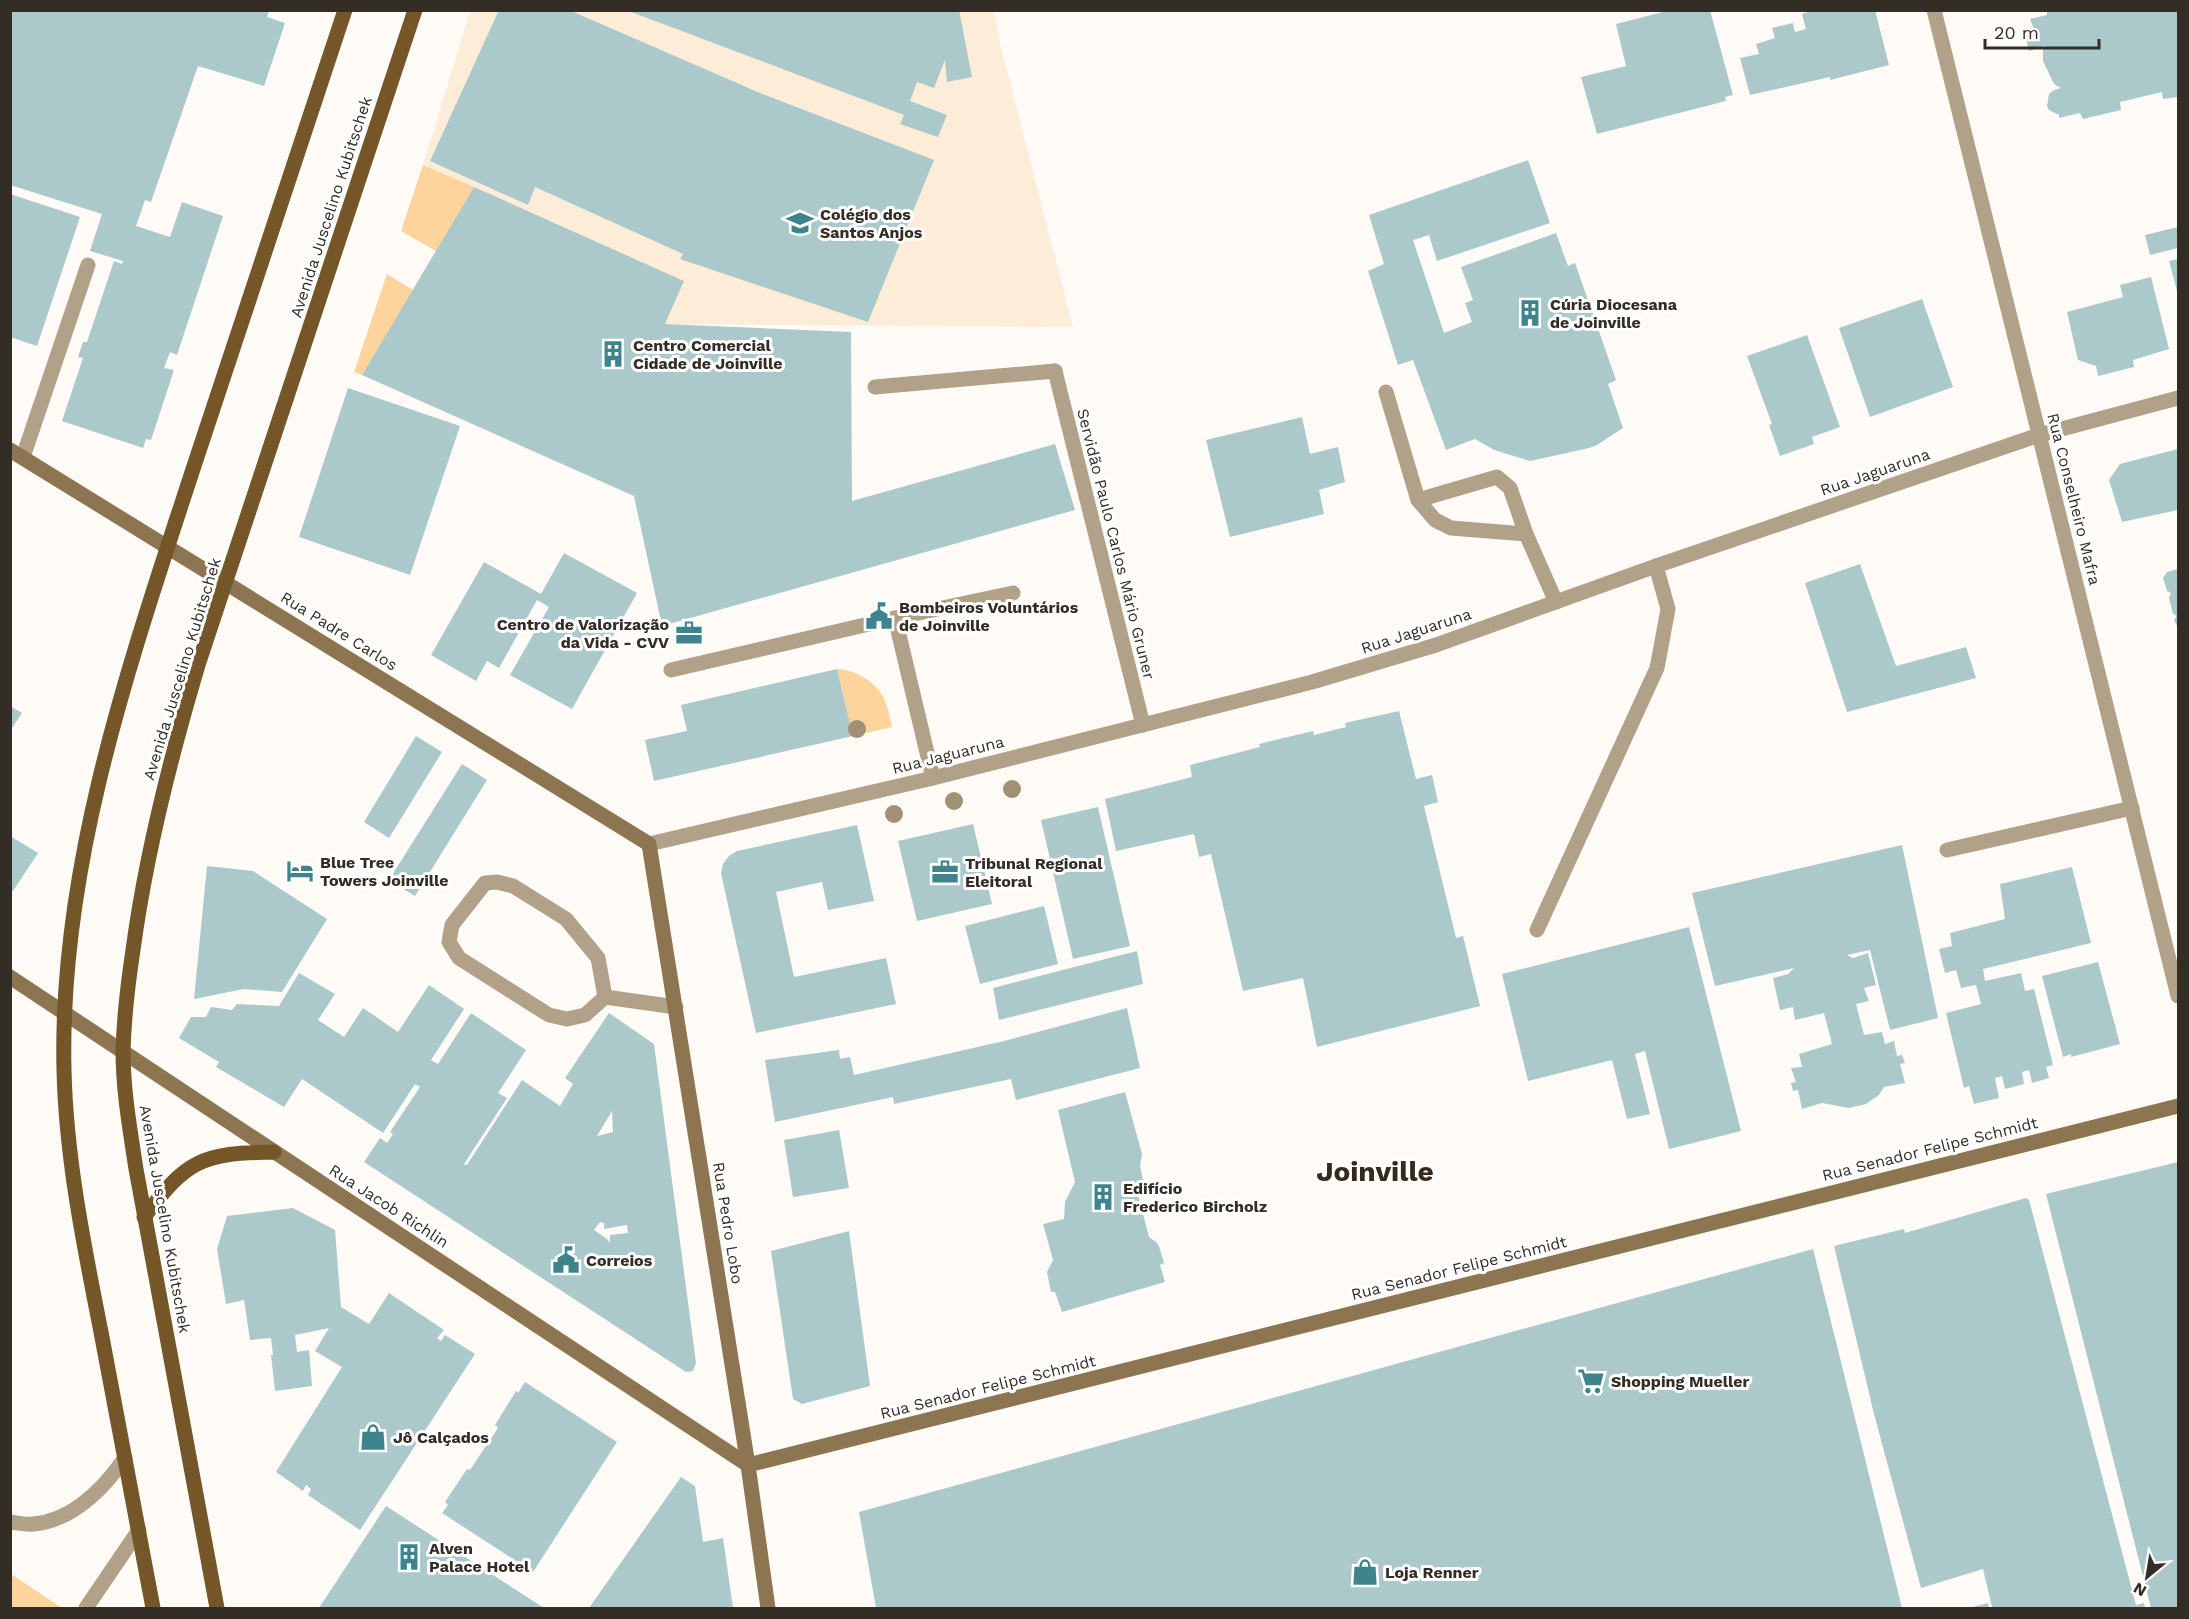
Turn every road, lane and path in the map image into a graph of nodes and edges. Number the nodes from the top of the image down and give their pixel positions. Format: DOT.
graph roads {
  1 [pos="345,10"];
  2 [pos="415,10"];
  3 [pos="1934,10"];
  4 [pos="88,265"];
  5 [pos="875,387"];
  6 [pos="1386,392"];
  7 [pos="2178,398"];
  8 [pos="2039,435"];
  9 [pos="17,454"];
  10 [pos="1418,500"];
  11 [pos="1526,534"];
  12 [pos="168,547"];
  13 [pos="1656,566"];
  14 [pos="227,583"];
  15 [pos="1013,593"];
  16 [pos="1556,602"];
  17 [pos="895,618"];
  18 [pos="671,670"];
  19 [pos="1143,725"];
  20 [pos="933,778"];
  21 [pos="2132,808"];
  22 [pos="650,844"];
  23 [pos="1947,850"];
  24 [pos="1537,930"];
  25 [pos="10,977"];
  26 [pos="2178,996"];
  27 [pos="605,997"];
  28 [pos="676,1007"];
  29 [pos="66,1013"];
  30 [pos="123,1052"];
  31 [pos="2178,1106"];
  32 [pos="274,1152"];
  33 [pos="144,1216"];
  34 [pos="125,1458"];
  35 [pos="748,1465"];
  36 [pos="10,1522"];
  37 [pos="139,1530"];
  38 [pos="86,1608"];
  39 [pos="153,1608"];
  40 [pos="217,1608"];
  41 [pos="768,1608"];
  1 -- 12 [label="main road"];
  2 -- 14 [label="main road, Avenida Juscelino Kubitschek"];
  3 -- 8 [label="street, Rua Conselheiro Mafra"];
  4 -- 9 [label="street"];
  5 -- 19 [label="street, Servidão Paulo Carlos Mário Gruner"];
  6 -- 10 [label="street"];
  7 -- 8 [label="street, Rua Jaguaruna"];
  8 -- 13 [label="street, Rua Jaguaruna"];
  8 -- 21 [label="street, Rua Conselheiro Mafra"];
  9 -- 12 [label="main road, Rua Padre Carlos"];
  10 -- 11 [label="street"];
  10 -- 11 [label="street"];
  11 -- 16 [label="street"];
  12 -- 14 [label="main road, Rua Padre Carlos"];
  12 -- 29 [label="main road"];
  13 -- 16 [label="street, Rua Jaguaruna"];
  13 -- 24 [label="street"];
  14 -- 22 [label="main road, Rua Padre Carlos"];
  14 -- 30 [label="main road, Avenida Juscelino Kubitschek"];
  15 -- 17 [label="street"];
  16 -- 19 [label="street, Rua Jaguaruna"];
  17 -- 18 [label="street"];
  17 -- 20 [label="street"];
  19 -- 20 [label="street, Rua Jaguaruna"];
  20 -- 22 [label="street, Rua Jaguaruna"];
  21 -- 23 [label="street"];
  21 -- 26 [label="street, Rua Conselheiro Mafra"];
  22 -- 28 [label="main road, Rua Pedro Lobo"];
  25 -- 29 [label="main road, Rua Jacob Richlin"];
  27 -- 27 [label="street"];
  27 -- 28 [label="street"];
  28 -- 35 [label="main road, Rua Pedro Lobo"];
  29 -- 30 [label="main road, Rua Jacob Richlin"];
  29 -- 34 [label="main road"];
  30 -- 32 [label="main road, Rua Jacob Richlin"];
  30 -- 33 [label="main road, Avenida Juscelino Kubitschek"];
  31 -- 35 [label="main road, Rua Senador Felipe Schmidt"];
  32 -- 33 [label="main road"];
  32 -- 35 [label="main road, Rua Jacob Richlin"];
  33 -- 40 [label="main road, Avenida Juscelino Kubitschek"];
  34 -- 36 [label="street"];
  34 -- 37 [label="main road"];
  35 -- 41 [label="main road, Rua Pedro Lobo"];
  37 -- 38 [label="street"];
  37 -- 39 [label="main road"];
}
